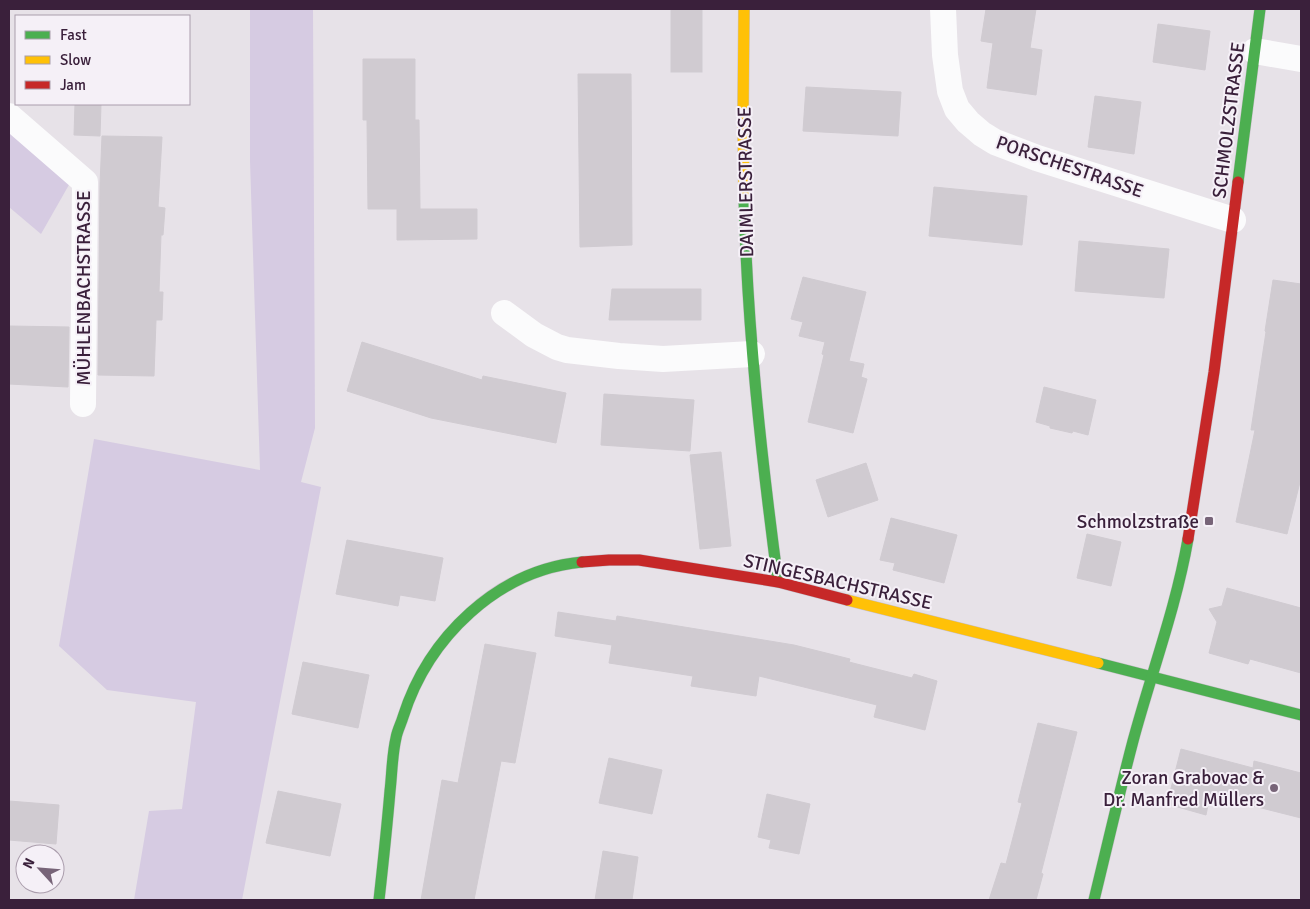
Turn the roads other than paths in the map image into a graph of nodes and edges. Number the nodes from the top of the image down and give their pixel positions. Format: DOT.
graph roads {
  1 [pos="744,9"];
  2 [pos="943,9"];
  3 [pos="1260,9"];
  4 [pos="1255,51"];
  5 [pos="1301,59"];
  6 [pos="9,116"];
  7 [pos="1233,220"];
  8 [pos="504,313"];
  9 [pos="752,354"];
  10 [pos="83,404"];
  11 [pos="778,582"];
  12 [pos="1151,678"];
  13 [pos="1301,715"];
  14 [pos="379,900"];
  15 [pos="1094,900"];
  1 -- 9 [label="street, DAIMLERSTRASSE"];
  2 -- 7 [label="street, PORSCHESTRASSE"];
  3 -- 4 [label="street, SCHMOLZSTRASSE"];
  4 -- 5 [label="street"];
  4 -- 7 [label="street, SCHMOLZSTRASSE"];
  6 -- 10 [label="street, MÜHLENBACHSTRASSE"];
  7 -- 12 [label="street, SCHMOLZSTRASSE"];
  8 -- 9 [label="street"];
  9 -- 11 [label="street, DAIMLERSTRASSE"];
  11 -- 12 [label="street, STINGESBACHSTRASSE"];
  11 -- 14 [label="street, STINGESBACHSTRASSE"];
  12 -- 13 [label="street, STINGESBACHSTRASSE"];
  12 -- 15 [label="street, SCHMOLZSTRASSE"];
}
